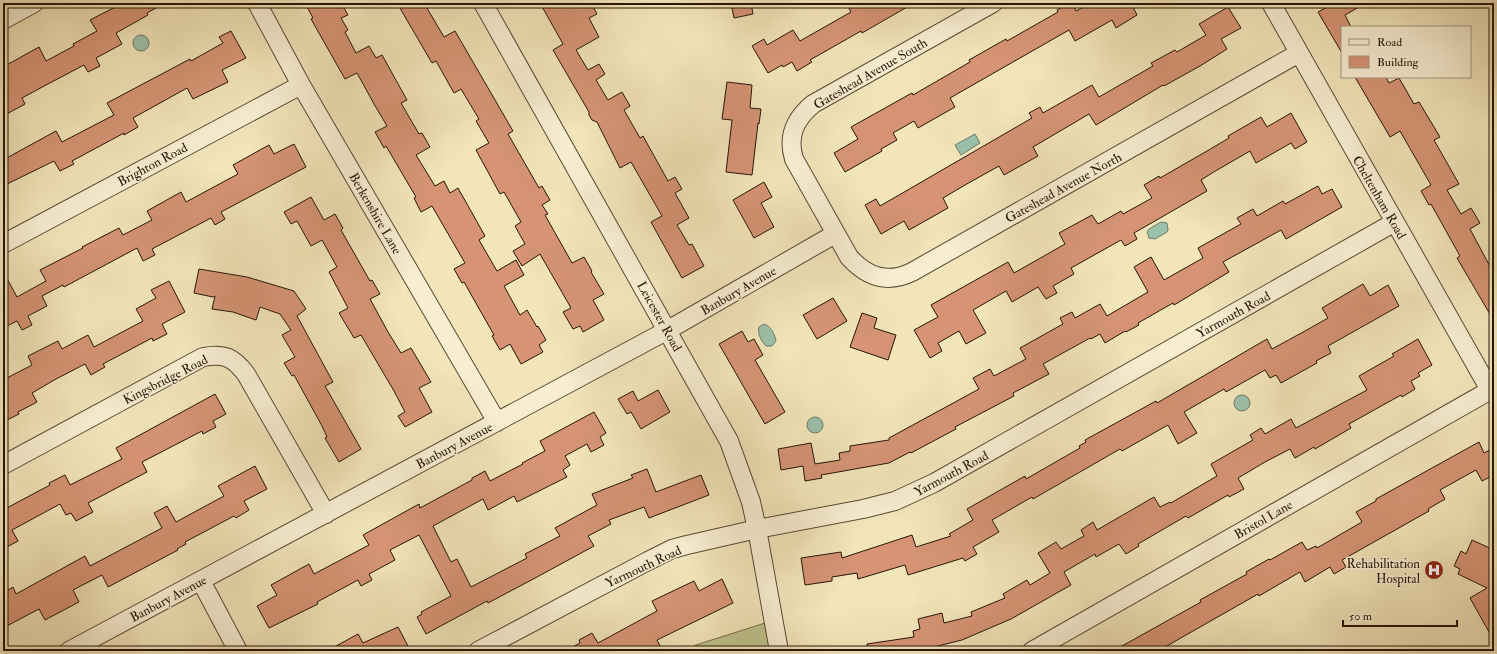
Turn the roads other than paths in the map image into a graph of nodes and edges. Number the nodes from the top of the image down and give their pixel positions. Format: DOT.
graph roads {
  1 [pos="34,3"];
  2 [pos="257,3"];
  3 [pos="483,3"];
  4 [pos="993,3"];
  5 [pos="1271,3"];
  6 [pos="3,20"];
  7 [pos="1299,53"];
  8 [pos="301,85"];
  9 [pos="1395,222"];
  10 [pos="835,234"];
  11 [pos="3,244"];
  12 [pos="668,330"];
  13 [pos="1492,389"];
  14 [pos="497,422"];
  15 [pos="3,465"];
  16 [pos="326,514"];
  17 [pos="757,529"];
  18 [pos="201,581"];
  19 [pos="69,651"];
  20 [pos="238,651"];
  21 [pos="478,651"];
  22 [pos="779,651"];
  23 [pos="1032,651"];
  1 -- 6 [label="street"];
  2 -- 8 [label="street, Berkenshire Lane"];
  3 -- 12 [label="street, Leicester Road"];
  4 -- 10 [label="street, Gateshead Avenue South"];
  5 -- 7 [label="street, Cheltenham Road"];
  7 -- 9 [label="street, Cheltenham Road"];
  7 -- 10 [label="street, Gateshead Avenue North"];
  8 -- 11 [label="street, Brighton Road"];
  8 -- 14 [label="street, Berkenshire Lane"];
  9 -- 13 [label="street, Cheltenham Road"];
  9 -- 17 [label="street, Yarmouth Road"];
  10 -- 12 [label="street, Banbury Avenue"];
  12 -- 14 [label="street, Banbury Avenue"];
  12 -- 17 [label="street, Leicester Road"];
  13 -- 23 [label="street, Bristol Lane"];
  14 -- 16 [label="street, Banbury Avenue"];
  15 -- 16 [label="street, Kingsbridge Road"];
  16 -- 18 [label="street, Banbury Avenue"];
  17 -- 21 [label="street, Yarmouth Road"];
  17 -- 22 [label="street, Leicester Road"];
  18 -- 19 [label="street, Banbury Avenue"];
  18 -- 20 [label="street"];
}
